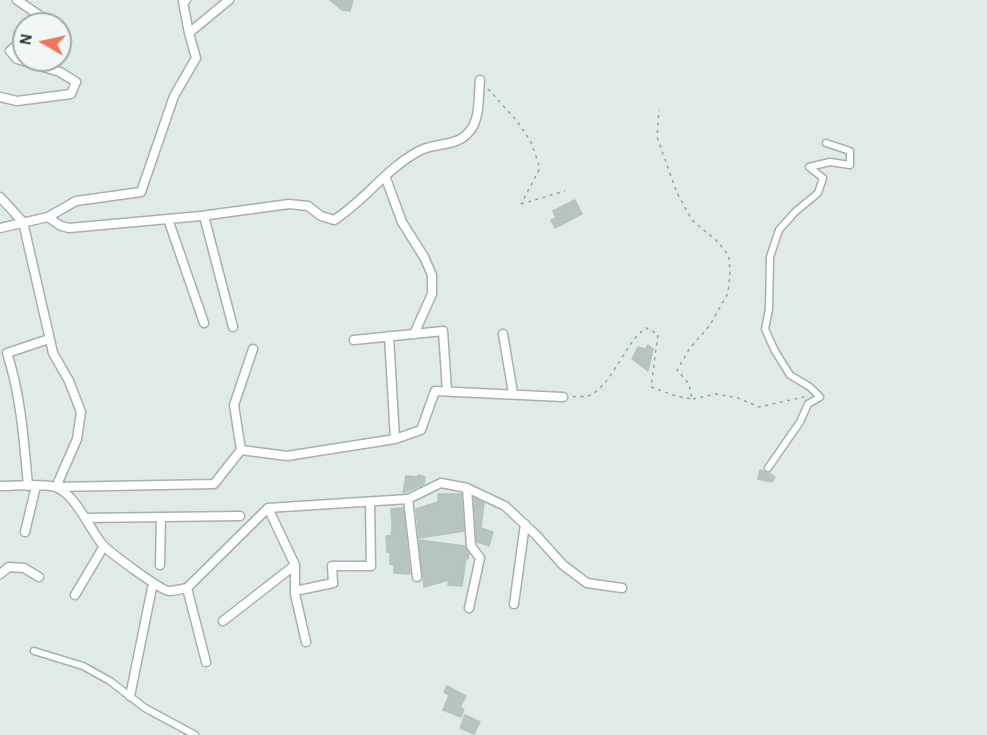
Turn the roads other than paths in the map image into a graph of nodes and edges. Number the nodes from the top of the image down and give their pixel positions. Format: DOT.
graph roads {
  1 [pos="17,0"];
  2 [pos="186,0"];
  3 [pos="229,0"];
  4 [pos="34,12"];
  5 [pos="189,33"];
  6 [pos="60,72"];
  7 [pos="480,80"];
  8 [pos="0,97"];
  9 [pos="826,143"];
  10 [pos="384,176"];
  11 [pos="0,197"];
  12 [pos="204,216"];
  13 [pos="48,217"];
  14 [pos="168,219"];
  15 [pos="23,222"];
  16 [pos="0,228"];
  17 [pos="204,323"];
  18 [pos="234,327"];
  19 [pos="502,333"];
  20 [pos="414,334"];
  21 [pos="389,336"];
  22 [pos="49,339"];
  23 [pos="354,340"];
  24 [pos="253,349"];
  25 [pos="447,391"];
  26 [pos="513,393"];
  27 [pos="563,397"];
  28 [pos="395,439"];
  29 [pos="241,450"];
  30 [pos="768,468"];
  31 [pos="0,486"];
  32 [pos="32,486"];
  33 [pos="56,487"];
  34 [pos="467,488"];
  35 [pos="408,499"];
  36 [pos="369,502"];
  37 [pos="268,508"];
  38 [pos="240,516"];
  39 [pos="161,517"];
  40 [pos="85,518"];
  41 [pos="525,525"];
  42 [pos="25,532"];
  43 [pos="104,546"];
  44 [pos="160,565"];
  45 [pos="295,565"];
  46 [pos="0,574"];
  47 [pos="39,577"];
  48 [pos="417,577"];
  49 [pos="153,583"];
  50 [pos="187,588"];
  51 [pos="622,588"];
  52 [pos="295,591"];
  53 [pos="75,595"];
  54 [pos="514,604"];
  55 [pos="469,608"];
  56 [pos="222,621"];
  57 [pos="306,642"];
  58 [pos="34,651"];
  59 [pos="206,662"];
  60 [pos="130,696"];
  61 [pos="195,735"];
  1 -- 4 [label="street"];
  2 -- 5 [label="street"];
  3 -- 5 [label="street"];
  5 -- 13 [label="street"];
  6 -- 8 [label="street"];
  7 -- 10 [label="street"];
  9 -- 30 [label="street"];
  10 -- 12 [label="street"];
  10 -- 20 [label="street"];
  11 -- 15 [label="street"];
  12 -- 14 [label="street"];
  12 -- 18 [label="street"];
  13 -- 14 [label="street"];
  13 -- 15 [label="street"];
  14 -- 17 [label="street"];
  15 -- 16 [label="street"];
  15 -- 22 [label="street"];
  19 -- 26 [label="street"];
  20 -- 21 [label="street"];
  20 -- 25 [label="street"];
  21 -- 23 [label="street"];
  21 -- 28 [label="street"];
  22 -- 32 [label="street"];
  22 -- 33 [label="street"];
  24 -- 29 [label="street"];
  25 -- 26 [label="street"];
  25 -- 28 [label="street"];
  26 -- 27 [label="street"];
  28 -- 29 [label="street"];
  29 -- 33 [label="street"];
  31 -- 32 [label="street"];
  32 -- 33 [label="street"];
  32 -- 42 [label="street"];
  33 -- 40 [label="street"];
  34 -- 35 [label="street"];
  34 -- 41 [label="street"];
  34 -- 55 [label="street"];
  35 -- 36 [label="street"];
  35 -- 48 [label="street"];
  36 -- 37 [label="street"];
  36 -- 52 [label="street"];
  37 -- 45 [label="street"];
  37 -- 50 [label="street"];
  38 -- 39 [label="street"];
  39 -- 40 [label="street"];
  39 -- 44 [label="street"];
  40 -- 43 [label="street"];
  41 -- 51 [label="street"];
  41 -- 54 [label="street"];
  43 -- 49 [label="street"];
  43 -- 53 [label="street"];
  45 -- 52 [label="street"];
  45 -- 56 [label="street"];
  46 -- 47 [label="street"];
  49 -- 50 [label="street"];
  49 -- 60 [label="street"];
  50 -- 59 [label="street"];
  52 -- 57 [label="street"];
  58 -- 60 [label="street"];
  60 -- 61 [label="street"];
}
